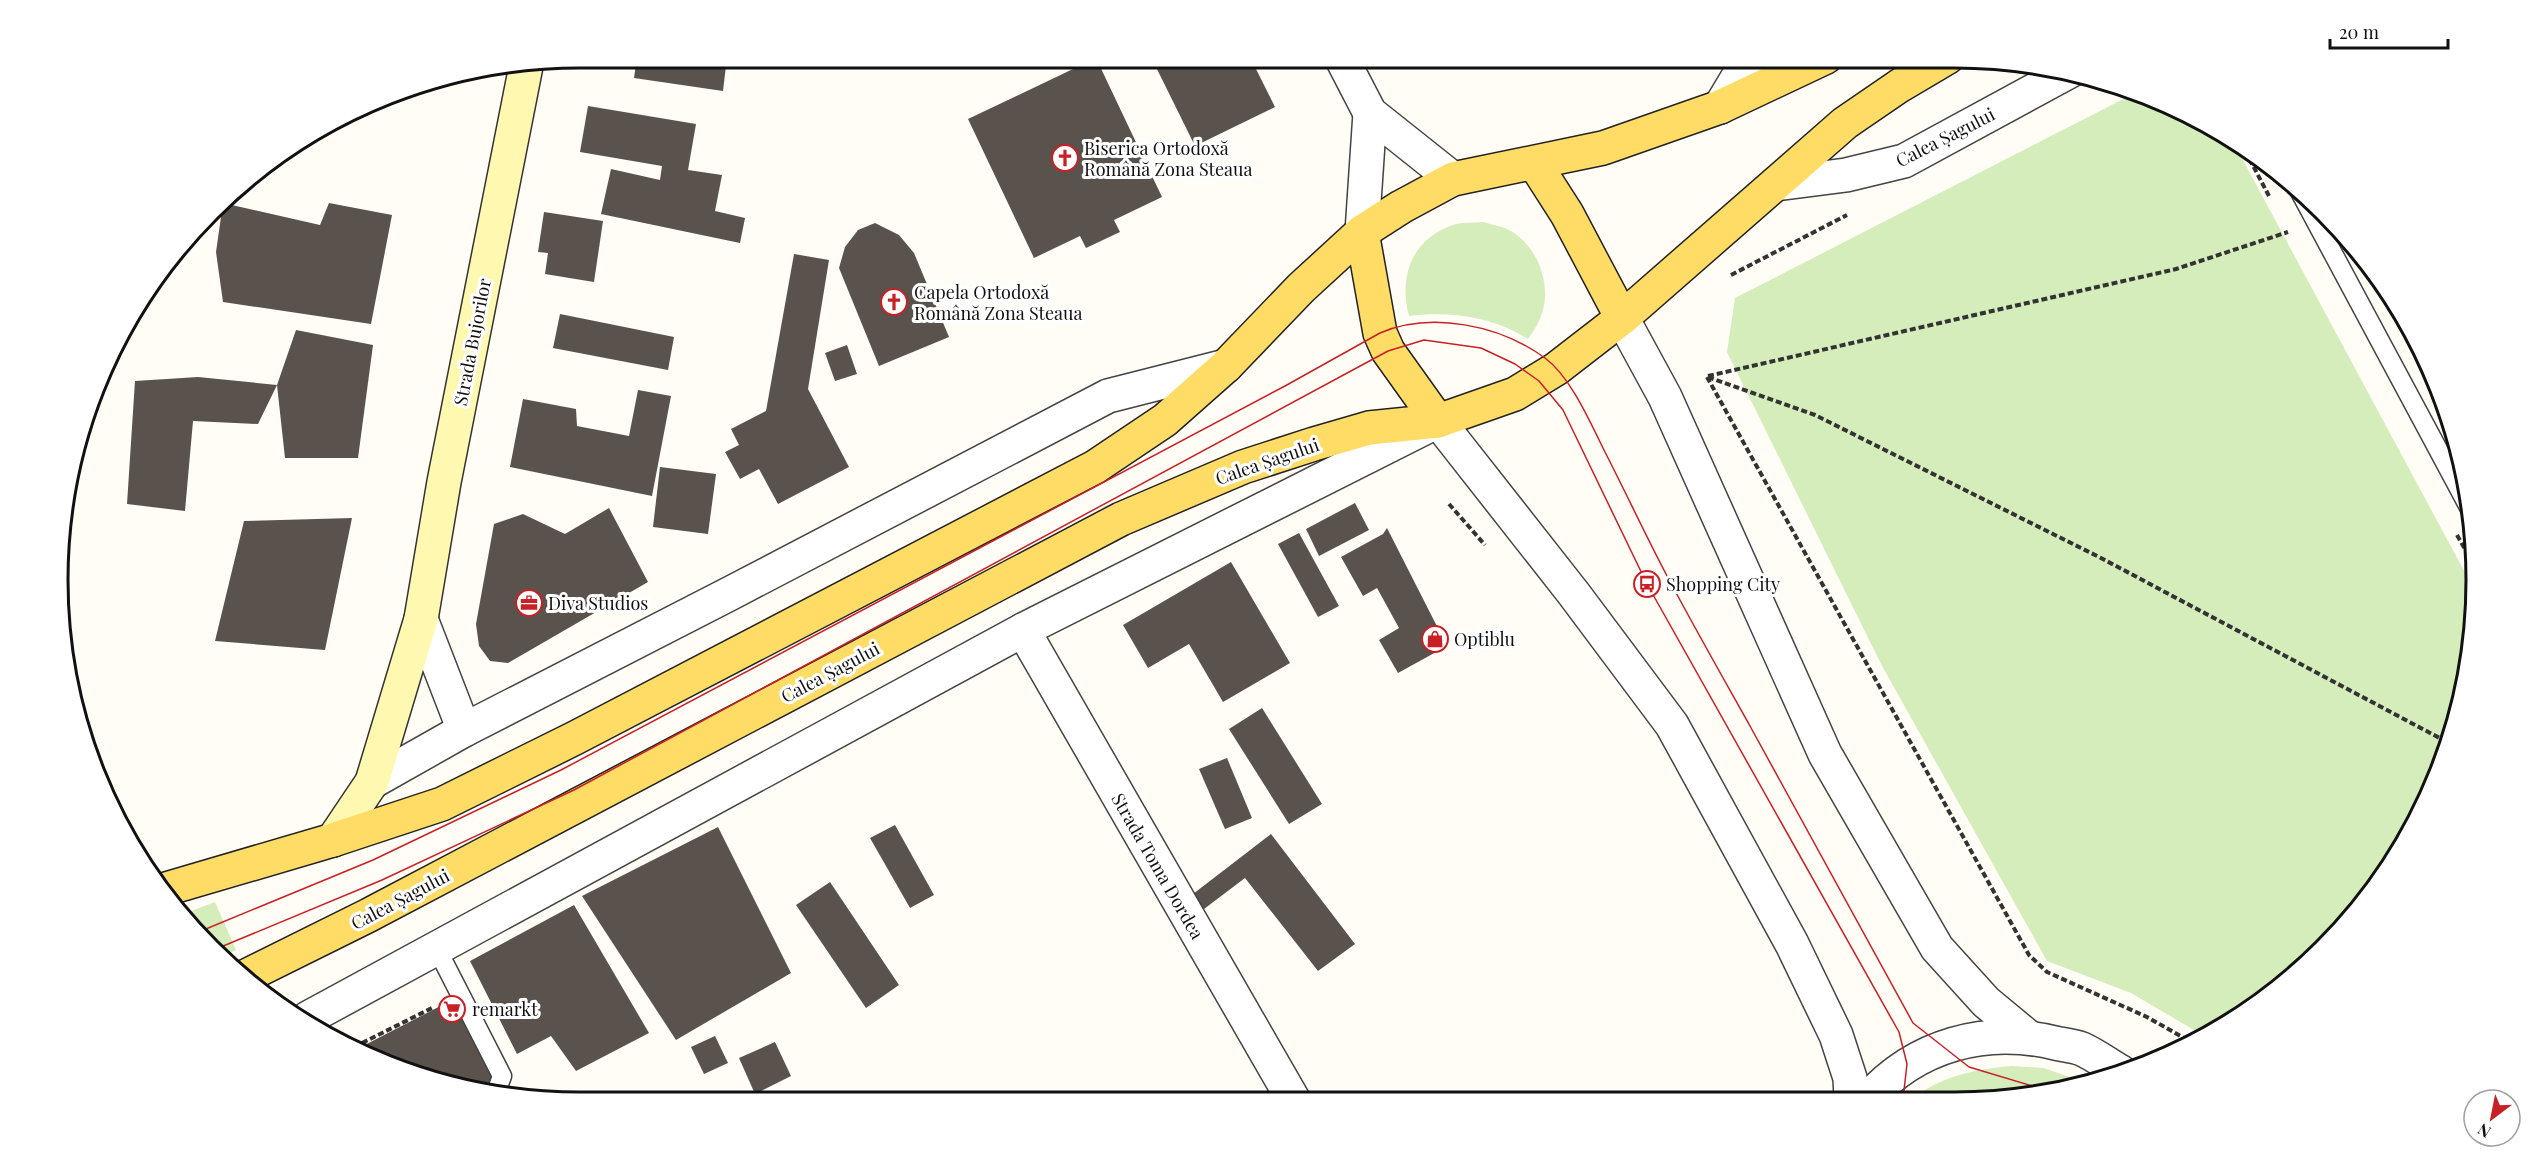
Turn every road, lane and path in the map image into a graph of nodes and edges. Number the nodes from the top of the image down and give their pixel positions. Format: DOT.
graph roads {
  1 [pos="1347,68"];
  2 [pos="1743,68"];
  3 [pos="1803,68"];
  4 [pos="1929,68"];
  5 [pos="525,71"];
  6 [pos="2057,78"];
  7 [pos="1720,107"];
  8 [pos="1370,113"];
  9 [pos="1534,164"];
  10 [pos="1453,179"];
  11 [pos="1776,184"];
  12 [pos="2314,217"];
  13 [pos="1362,232"];
  14 [pos="1622,318"];
  15 [pos="1226,366"];
  16 [pos="1707,376"];
  17 [pos="1438,421"];
  18 [pos="2458,487"];
  19 [pos="1449,504"];
  20 [pos="1487,548"];
  21 [pos="421,620"];
  22 [pos="1023,630"];
  23 [pos="464,730"];
  24 [pos="2441,739"];
  25 [pos="372,782"];
  26 [pos="333,840"];
  27 [pos="170,888"];
  28 [pos="437,949"];
  29 [pos="252,973"];
  30 [pos="460,995"];
  31 [pos="311,1016"];
  32 [pos="2027,1036"];
  33 [pos="2184,1038"];
  34 [pos="361,1043"];
  35 [pos="2112,1067"];
  36 [pos="498,1086"];
  37 [pos="1289,1092"];
  38 [pos="1851,1092"];
  39 [pos="1874,1092"];
  1 -- 8 [label="street"];
  2 -- 7 [label="street"];
  3 -- 7 [label="main road"];
  4 -- 11 [label="main road, Calea Șagului"];
  5 -- 21 [label="main road, Strada Bujorilor"];
  6 -- 11 [label="street, Calea Șagului"];
  7 -- 9 [label="main road"];
  8 -- 10 [label="street"];
  8 -- 13 [label="street"];
  9 -- 10 [label="main road"];
  9 -- 14 [label="main road"];
  10 -- 13 [label="main road"];
  11 -- 14 [label="main road, Calea Șagului"];
  12 -- 16 [label="path"];
  12 -- 18 [label="lane"];
  13 -- 15 [label="main road"];
  13 -- 17 [label="main road"];
  14 -- 17 [label="main road, Calea Șagului"];
  14 -- 32 [label="street"];
  15 -- 23 [label="street"];
  15 -- 26 [label="main road"];
  16 -- 24 [label="path"];
  16 -- 33 [label="path"];
  17 -- 22 [label="street, Calea Șagului"];
  17 -- 29 [label="main road, Calea Șagului"];
  17 -- 38 [label="street"];
  19 -- 20 [label="path"];
  21 -- 23 [label="street"];
  21 -- 25 [label="main road, Strada Bujorilor"];
  22 -- 28 [label="street, Calea Șagului"];
  22 -- 37 [label="street, Strada Toma Dordea"];
  23 -- 25 [label="street"];
  25 -- 26 [label="main road, Strada Bujorilor"];
  26 -- 27 [label="main road"];
  28 -- 30 [label="lane"];
  28 -- 31 [label="street, Calea Șagului"];
  30 -- 34 [label="path"];
  30 -- 36 [label="lane"];
  32 -- 35 [label="street"];
  32 -- 39 [label="street"];
}
